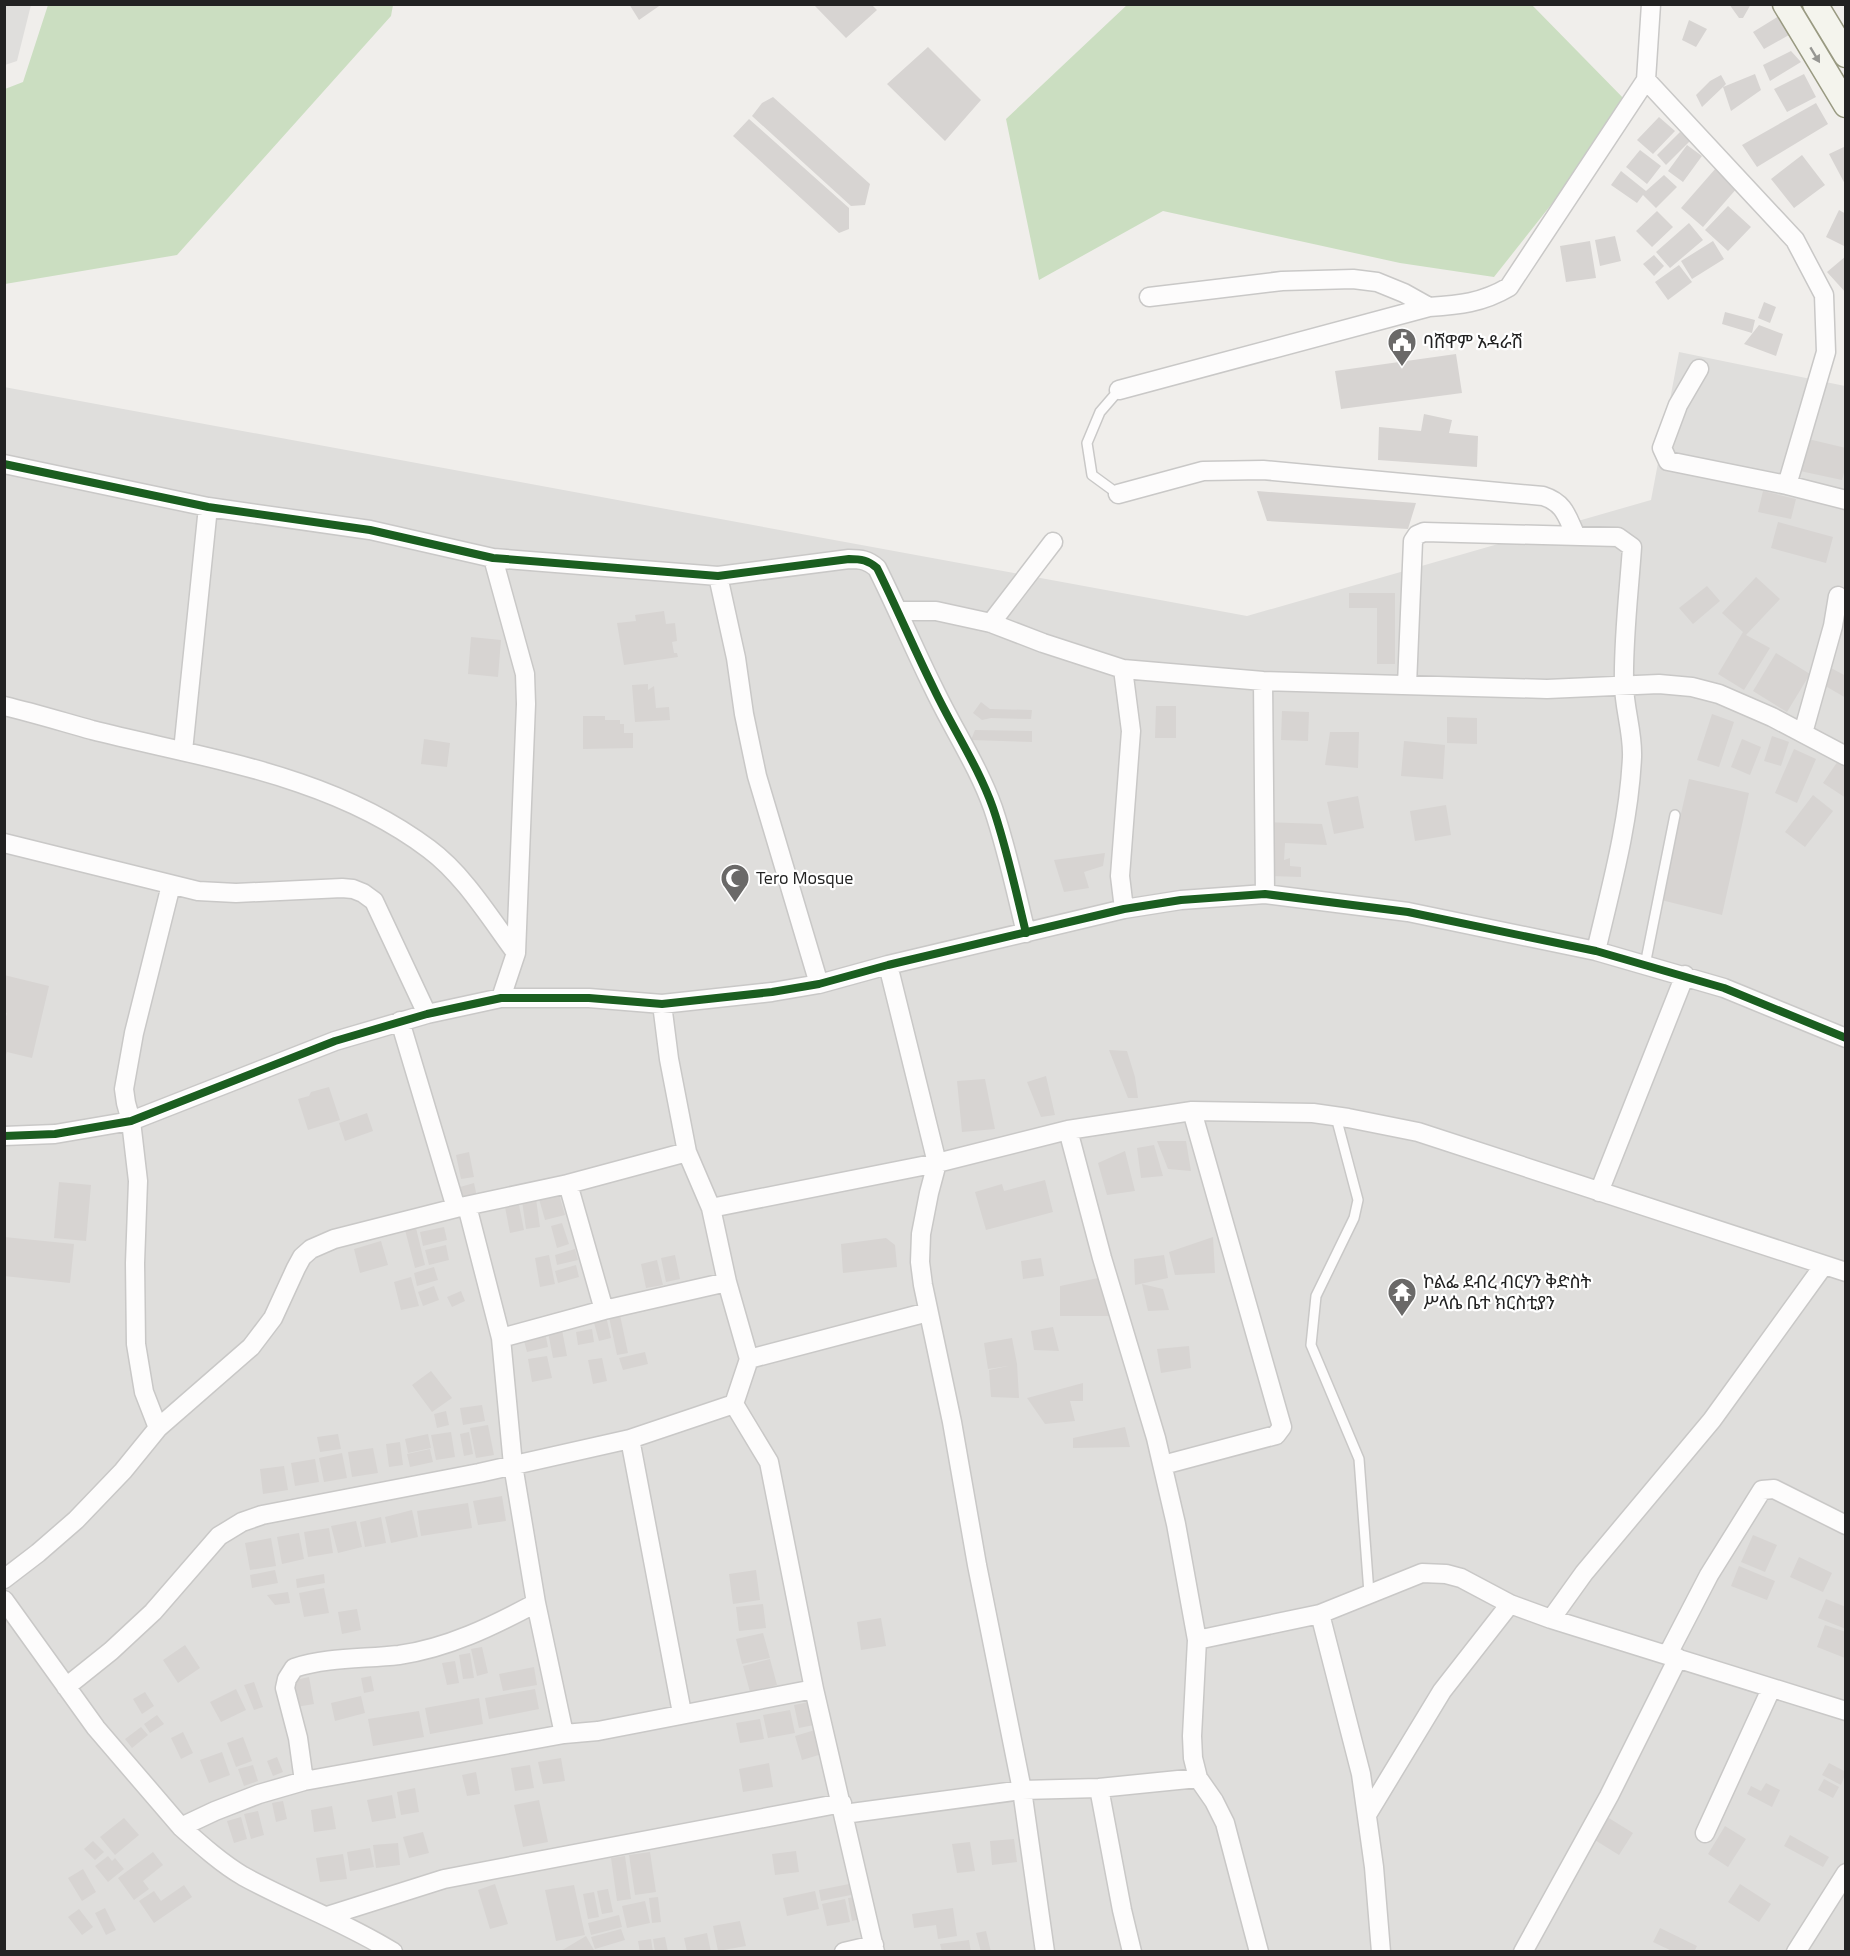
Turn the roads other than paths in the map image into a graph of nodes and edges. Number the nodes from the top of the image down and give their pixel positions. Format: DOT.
graph roads {
  1 [pos="1651,4"];
  2 [pos="1785,4"];
  3 [pos="1815,4"];
  4 [pos="1845,55"];
  5 [pos="1646,81"];
  6 [pos="1845,105"];
  7 [pos="1149,297"];
  8 [pos="1429,307"];
  9 [pos="1699,369"];
  10 [pos="1119,390"];
  11 [pos="4,464"];
  12 [pos="1787,485"];
  13 [pos="1118,494"];
  14 [pos="1845,500"];
  15 [pos="208,507"];
  16 [pos="1576,536"];
  17 [pos="1053,542"];
  18 [pos="493,558"];
  19 [pos="718,576"];
  20 [pos="1839,596"];
  21 [pos="898,611"];
  22 [pos="991,623"];
  23 [pos="1123,669"];
  24 [pos="1263,681"];
  25 [pos="1407,686"];
  26 [pos="1624,686"];
  27 [pos="4,706"];
  28 [pos="1803,733"];
  29 [pos="183,751"];
  30 [pos="1845,756"];
  31 [pos="1675,815"];
  32 [pos="4,843"];
  33 [pos="171,885"];
  34 [pos="1264,894"];
  35 [pos="1124,909"];
  36 [pos="1026,933"];
  37 [pos="1596,951"];
  38 [pos="516,953"];
  39 [pos="888,965"];
  40 [pos="1646,965"];
  41 [pos="1685,975"];
  42 [pos="819,984"];
  43 [pos="501,998"];
  44 [pos="662,1004"];
  45 [pos="426,1014"];
  46 [pos="400,1022"];
  47 [pos="1845,1038"];
  48 [pos="1192,1112"];
  49 [pos="1336,1117"];
  50 [pos="131,1121"];
  51 [pos="1068,1130"];
  52 [pos="4,1136"];
  53 [pos="687,1152"];
  54 [pos="937,1163"];
  55 [pos="568,1184"];
  56 [pos="1599,1192"];
  57 [pos="462,1207"];
  58 [pos="711,1208"];
  59 [pos="1824,1265"];
  60 [pos="1845,1272"];
  61 [pos="727,1282"];
  62 [pos="604,1310"];
  63 [pos="928,1312"];
  64 [pos="501,1338"];
  65 [pos="749,1359"];
  66 [pos="734,1404"];
  67 [pos="158,1428"];
  68 [pos="630,1439"];
  69 [pos="513,1465"];
  70 [pos="1162,1465"];
  71 [pos="1845,1525"];
  72 [pos="4,1579"];
  73 [pos="1369,1593"];
  74 [pos="4,1600"];
  75 [pos="537,1603"];
  76 [pos="1510,1604"];
  77 [pos="1320,1614"];
  78 [pos="1551,1619"];
  79 [pos="1197,1640"];
  80 [pos="1673,1656"];
  81 [pos="66,1687"];
  82 [pos="814,1689"];
  83 [pos="1771,1689"];
  84 [pos="1845,1711"];
  85 [pos="682,1713"];
  86 [pos="564,1734"];
  87 [pos="1198,1778"];
  88 [pos="304,1781"];
  89 [pos="1099,1788"];
  90 [pos="1022,1790"];
  91 [pos="843,1809"];
  92 [pos="1368,1813"];
  93 [pos="182,1827"];
  94 [pos="1706,1833"];
  95 [pos="1845,1873"];
  96 [pos="327,1916"];
  97 [pos="875,1948"];
  98 [pos="393,1952"];
  99 [pos="844,1952"];
  100 [pos="1046,1952"];
  101 [pos="1132,1952"];
  102 [pos="1259,1952"];
  103 [pos="1381,1952"];
  104 [pos="1523,1952"];
  105 [pos="1796,1952"];
  1 -- 5 [label="street"];
  2 -- 6 [label="main road, one-way"];
  3 -- 4 [label="main road"];
  5 -- 8 [label="street"];
  5 -- 12 [label="street"];
  7 -- 8 [label="street"];
  8 -- 10 [label="street"];
  9 -- 12 [label="street"];
  10 -- 13 [label="lane"];
  11 -- 15 [label="street"];
  12 -- 14 [label="street"];
  13 -- 16 [label="street"];
  15 -- 18 [label="street"];
  15 -- 29 [label="street"];
  16 -- 25 [label="street"];
  16 -- 26 [label="street"];
  17 -- 22 [label="street"];
  18 -- 19 [label="street"];
  18 -- 38 [label="street"];
  19 -- 21 [label="street"];
  19 -- 42 [label="street"];
  20 -- 28 [label="street"];
  21 -- 22 [label="street"];
  21 -- 36 [label="street"];
  22 -- 23 [label="street"];
  23 -- 24 [label="street"];
  23 -- 35 [label="street"];
  24 -- 25 [label="street"];
  24 -- 34 [label="street"];
  25 -- 26 [label="street"];
  26 -- 28 [label="street"];
  26 -- 37 [label="street"];
  27 -- 29 [label="street"];
  28 -- 30 [label="street"];
  29 -- 38 [label="street"];
  31 -- 40 [label="lane"];
  32 -- 33 [label="street"];
  33 -- 45 [label="street"];
  33 -- 50 [label="street"];
  34 -- 35 [label="street"];
  34 -- 37 [label="street"];
  35 -- 36 [label="street"];
  36 -- 39 [label="street"];
  37 -- 40 [label="street"];
  38 -- 43 [label="street"];
  39 -- 42 [label="street"];
  39 -- 54 [label="street"];
  40 -- 41 [label="street"];
  41 -- 47 [label="street"];
  41 -- 56 [label="street"];
  42 -- 44 [label="street"];
  43 -- 44 [label="street"];
  43 -- 45 [label="street"];
  44 -- 53 [label="street"];
  45 -- 46 [label="street"];
  46 -- 50 [label="street"];
  46 -- 57 [label="street"];
  48 -- 49 [label="street"];
  48 -- 51 [label="street"];
  48 -- 70 [label="street"];
  49 -- 56 [label="street"];
  49 -- 73 [label="lane"];
  50 -- 52 [label="street"];
  50 -- 67 [label="street"];
  51 -- 54 [label="street"];
  51 -- 70 [label="street"];
  53 -- 55 [label="street"];
  53 -- 58 [label="street"];
  54 -- 58 [label="street"];
  54 -- 63 [label="street"];
  55 -- 57 [label="street"];
  55 -- 62 [label="street"];
  56 -- 59 [label="street"];
  57 -- 64 [label="street"];
  57 -- 67 [label="street"];
  58 -- 61 [label="street"];
  59 -- 60 [label="street"];
  59 -- 78 [label="street"];
  61 -- 62 [label="street"];
  61 -- 65 [label="street"];
  62 -- 64 [label="street"];
  63 -- 65 [label="street"];
  63 -- 90 [label="street"];
  64 -- 69 [label="street"];
  65 -- 66 [label="street"];
  66 -- 68 [label="street"];
  66 -- 82 [label="street"];
  67 -- 72 [label="street"];
  68 -- 69 [label="street"];
  68 -- 85 [label="street"];
  69 -- 75 [label="street"];
  69 -- 81 [label="street"];
  70 -- 79 [label="street"];
  71 -- 80 [label="street"];
  73 -- 76 [label="street"];
  73 -- 77 [label="street"];
  74 -- 81 [label="street"];
  75 -- 86 [label="street"];
  75 -- 88 [label="street"];
  76 -- 78 [label="street"];
  76 -- 92 [label="street"];
  77 -- 79 [label="street"];
  77 -- 92 [label="street"];
  78 -- 80 [label="street"];
  79 -- 87 [label="street"];
  80 -- 83 [label="street"];
  80 -- 104 [label="street"];
  81 -- 93 [label="street"];
  82 -- 85 [label="street"];
  82 -- 91 [label="street"];
  83 -- 84 [label="street"];
  83 -- 94 [label="street"];
  85 -- 86 [label="street"];
  86 -- 88 [label="street"];
  87 -- 89 [label="street"];
  87 -- 102 [label="street"];
  88 -- 93 [label="street"];
  89 -- 90 [label="street"];
  89 -- 101 [label="street"];
  90 -- 91 [label="street"];
  90 -- 100 [label="street"];
  91 -- 96 [label="street"];
  91 -- 97 [label="street"];
  92 -- 103 [label="street"];
  93 -- 96 [label="street"];
  95 -- 105 [label="street"];
  96 -- 98 [label="street"];
  97 -- 99 [label="street"];
}
